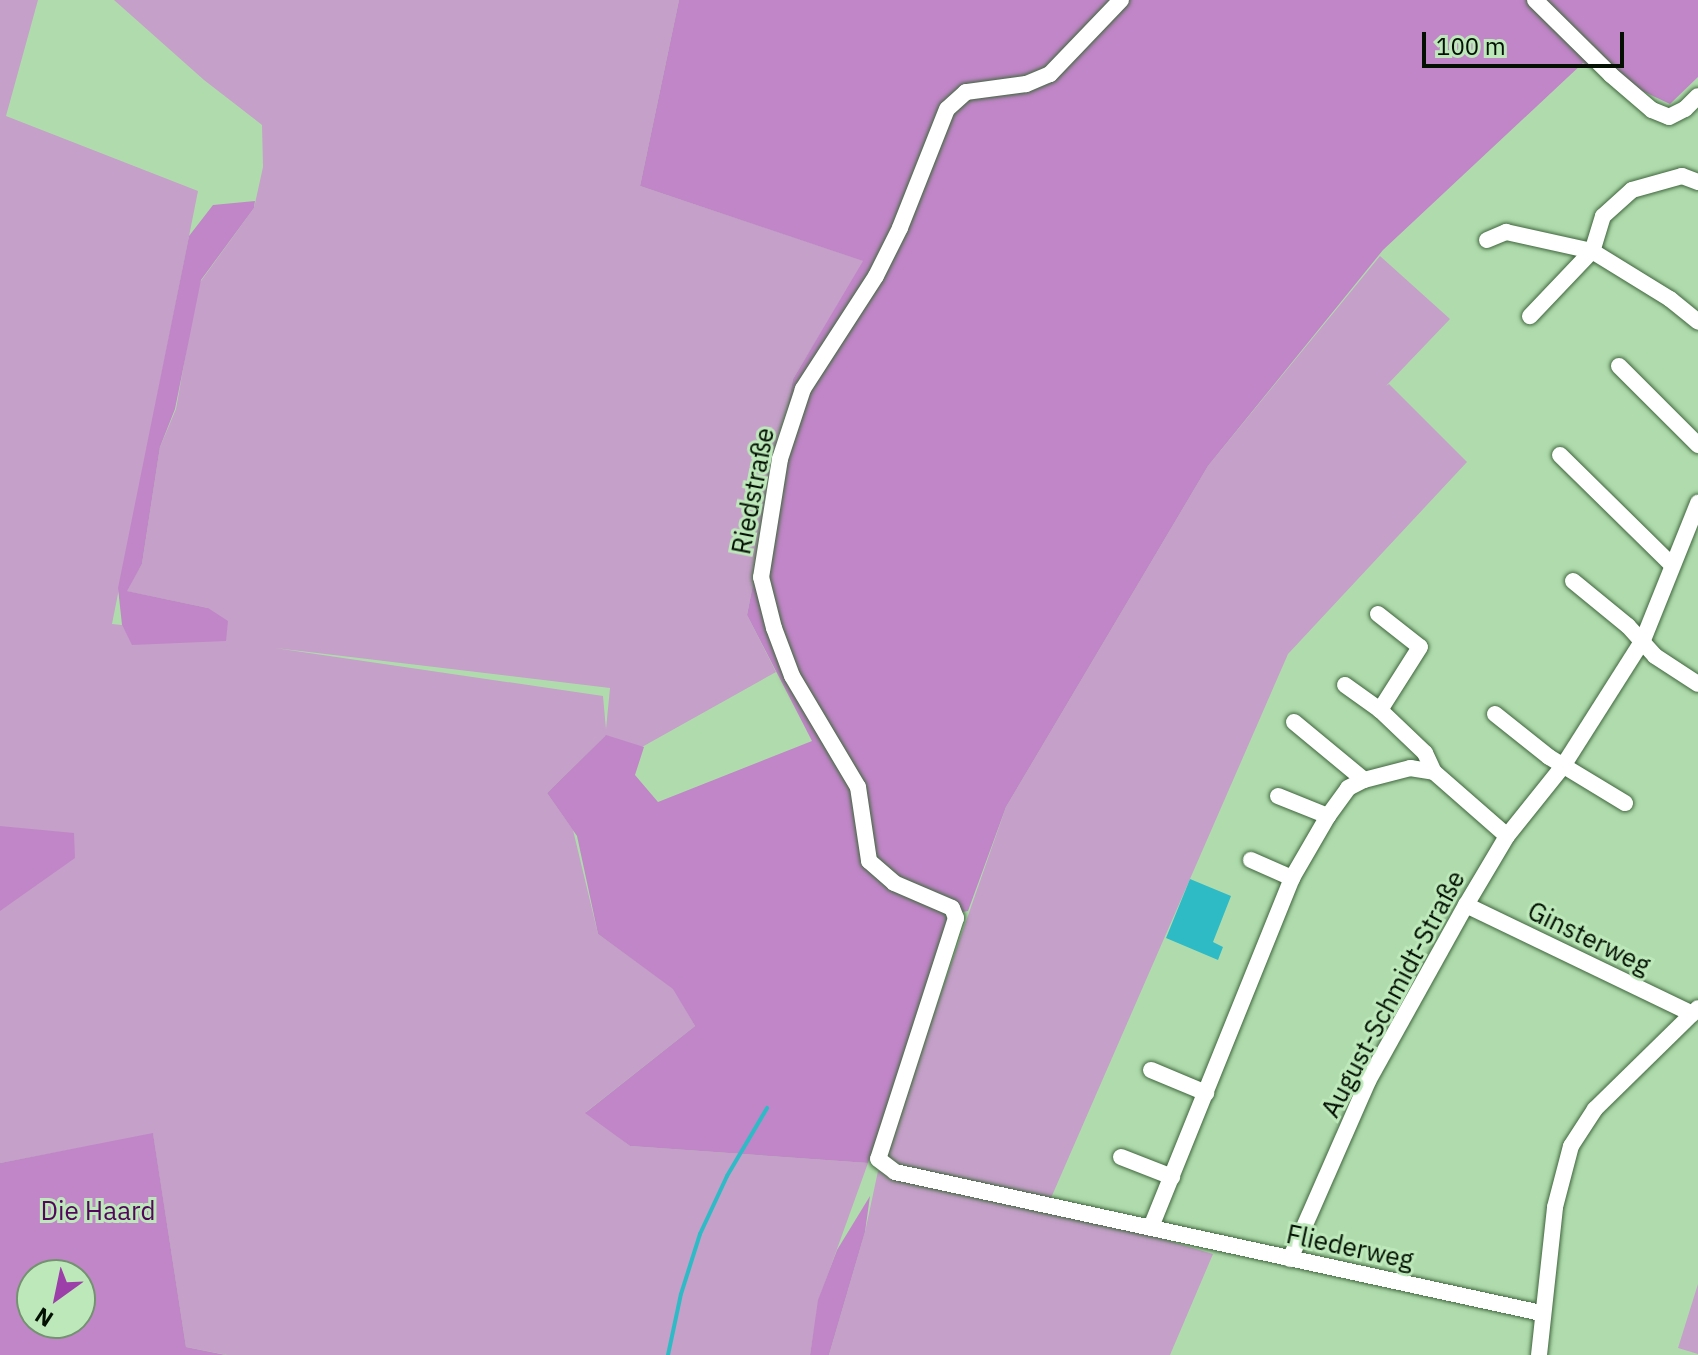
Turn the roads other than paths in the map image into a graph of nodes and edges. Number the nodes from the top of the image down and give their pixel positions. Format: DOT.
graph roads {
  1 [pos="1121,0"];
  2 [pos="1535,0"];
  3 [pos="1698,96"];
  4 [pos="1698,182"];
  5 [pos="1487,240"];
  6 [pos="1592,251"];
  7 [pos="1530,316"];
  8 [pos="1698,322"];
  9 [pos="1619,366"];
  10 [pos="1698,445"];
  11 [pos="1560,455"];
  12 [pos="1698,503"];
  13 [pos="1671,564"];
  14 [pos="1573,581"];
  15 [pos="1378,614"];
  16 [pos="1643,640"];
  17 [pos="1698,684"];
  18 [pos="1345,685"];
  19 [pos="1380,710"];
  20 [pos="1495,714"];
  21 [pos="1294,722"];
  22 [pos="1563,766"];
  23 [pos="1434,772"];
  24 [pos="1364,780"];
  25 [pos="1278,796"];
  26 [pos="1625,803"];
  27 [pos="1328,816"];
  28 [pos="1507,836"];
  29 [pos="1251,860"];
  30 [pos="1292,878"];
  31 [pos="1466,905"];
  32 [pos="1695,1011"];
  33 [pos="1151,1070"];
  34 [pos="1206,1093"];
  35 [pos="882,1143"];
  36 [pos="1121,1157"];
  37 [pos="1172,1177"];
  38 [pos="1151,1227"];
  39 [pos="1290,1259"];
  40 [pos="1541,1313"];
  41 [pos="1539,1355"];
  1 -- 35 [label="street, Riedstraße"];
  2 -- 3 [label="street"];
  4 -- 6 [label="street"];
  5 -- 6 [label="street"];
  6 -- 7 [label="street"];
  6 -- 8 [label="street"];
  9 -- 10 [label="street"];
  11 -- 13 [label="street"];
  12 -- 13 [label="street, August-Schmidt-Straße"];
  13 -- 16 [label="street, August-Schmidt-Straße"];
  14 -- 16 [label="street"];
  15 -- 19 [label="street"];
  16 -- 17 [label="street"];
  16 -- 22 [label="street, August-Schmidt-Straße"];
  18 -- 19 [label="street"];
  19 -- 23 [label="street"];
  20 -- 22 [label="street"];
  21 -- 24 [label="street"];
  22 -- 26 [label="street"];
  22 -- 28 [label="street, August-Schmidt-Straße"];
  23 -- 24 [label="street"];
  23 -- 28 [label="street"];
  24 -- 27 [label="street"];
  25 -- 27 [label="street"];
  27 -- 30 [label="street"];
  28 -- 31 [label="street, August-Schmidt-Straße"];
  29 -- 30 [label="street"];
  30 -- 34 [label="street"];
  31 -- 32 [label="street, Ginsterweg"];
  31 -- 39 [label="street, August-Schmidt-Straße"];
  32 -- 40 [label="street"];
  33 -- 34 [label="street"];
  34 -- 37 [label="street"];
  35 -- 38 [label="street, Fliederweg"];
  36 -- 37 [label="street"];
  37 -- 38 [label="street"];
  38 -- 39 [label="street, Fliederweg"];
  39 -- 40 [label="street, Fliederweg"];
  40 -- 41 [label="street"];
}
